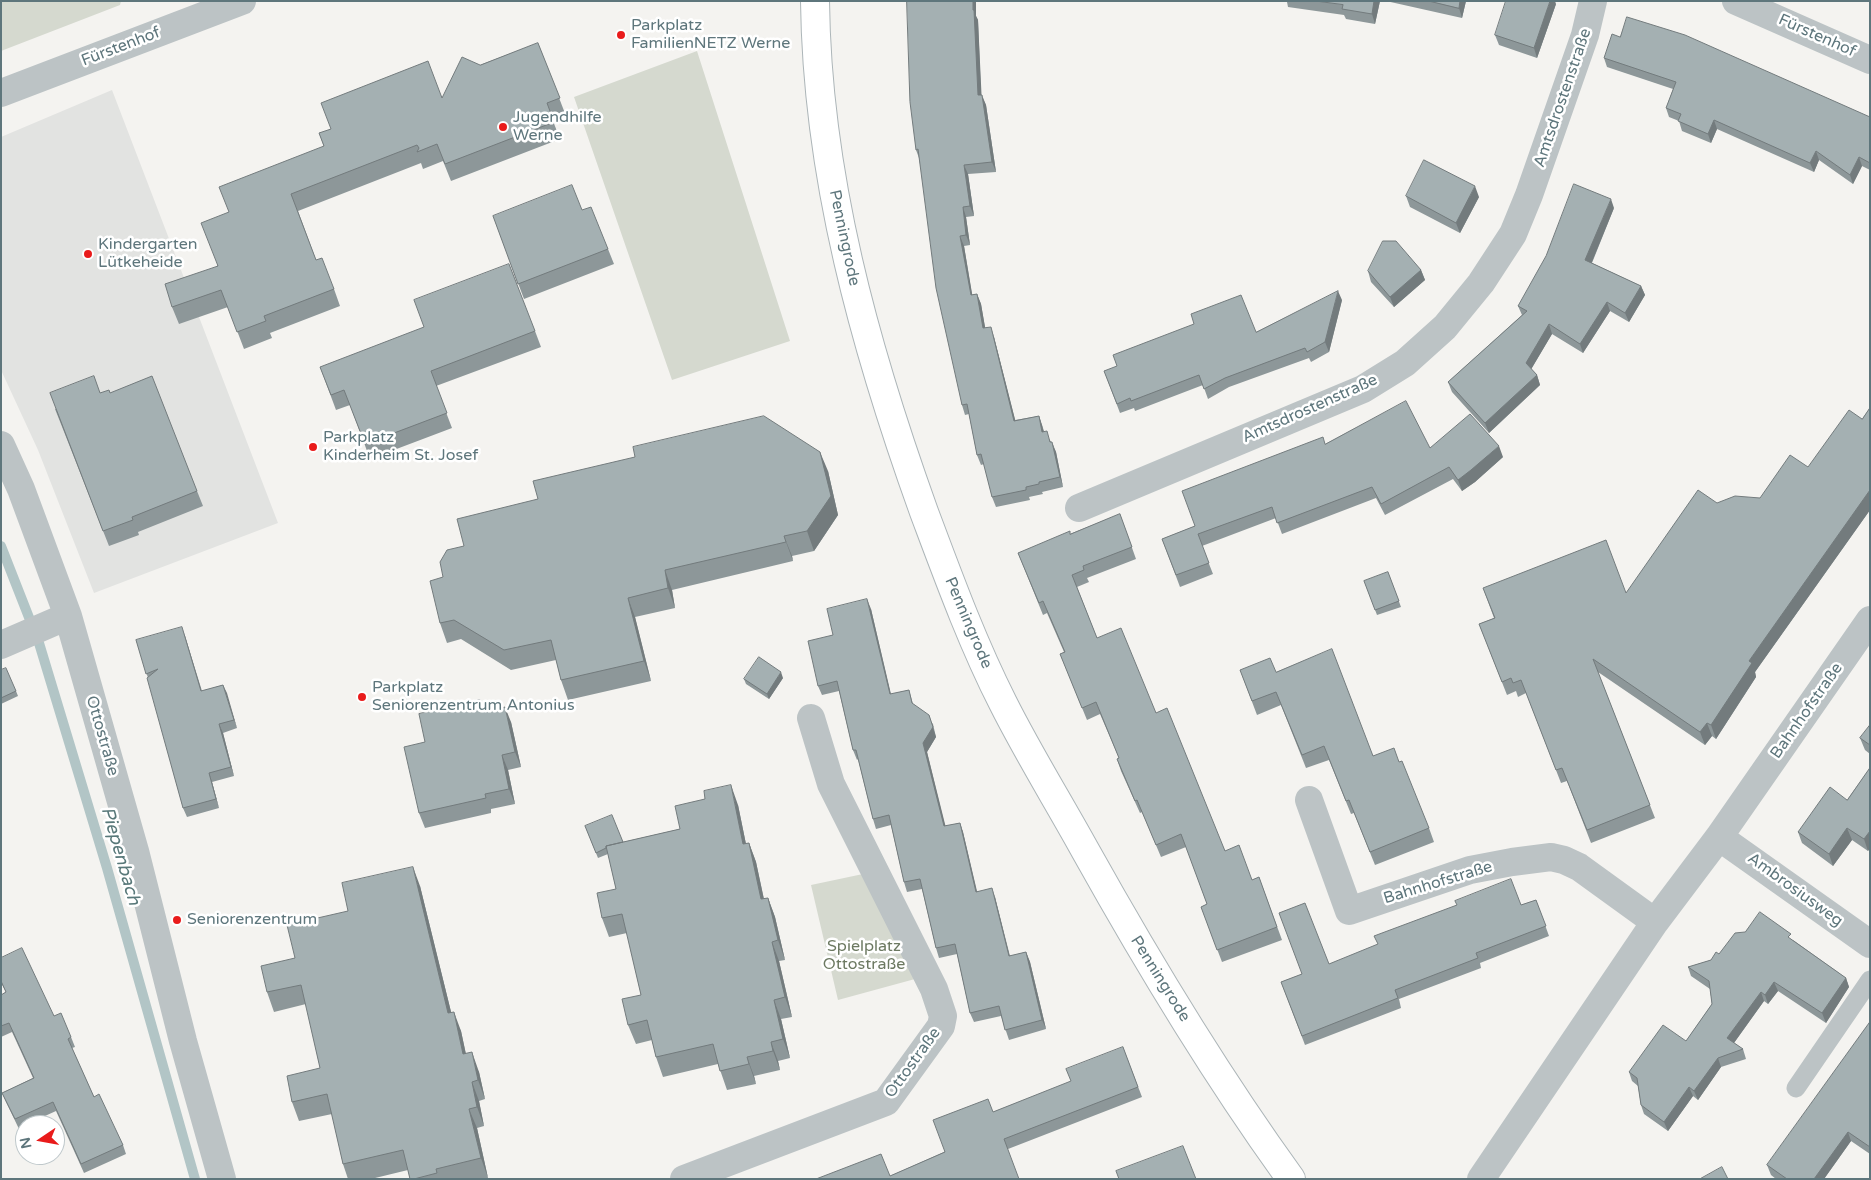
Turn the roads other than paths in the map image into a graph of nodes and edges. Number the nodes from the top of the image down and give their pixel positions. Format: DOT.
graph roads {
  1 [pos="242,1"];
  2 [pos="815,1"];
  3 [pos="1594,1"];
  4 [pos="1736,1"];
  5 [pos="1870,60"];
  6 [pos="1,93"];
  7 [pos="1,445"];
  8 [pos="1079,508"];
  9 [pos="60,620"];
  10 [pos="1870,620"];
  11 [pos="10,641"];
  12 [pos="810,718"];
  13 [pos="1309,800"];
  14 [pos="1719,837"];
  15 [pos="1655,922"];
  16 [pos="1870,944"];
  17 [pos="1870,980"];
  18 [pos="1796,1088"];
  19 [pos="222,1179"];
  20 [pos="684,1179"];
  21 [pos="1291,1179"];
  22 [pos="1481,1179"];
  1 -- 6 [label="street, Fürstenhof"];
  2 -- 21 [label="main road, Penningrode"];
  3 -- 8 [label="street, Amtsdrostenstraße"];
  4 -- 5 [label="street, Fürstenhof"];
  7 -- 9 [label="street, Ottostraße"];
  9 -- 11 [label="street"];
  9 -- 19 [label="street, Ottostraße"];
  10 -- 14 [label="street, Bahnhofstraße"];
  12 -- 20 [label="street, Ottostraße"];
  13 -- 15 [label="street, Bahnhofstraße"];
  14 -- 15 [label="street, Bahnhofstraße"];
  14 -- 16 [label="street, Ambrosiusweg"];
  15 -- 22 [label="street, Bahnhofstraße"];
  17 -- 18 [label="lane"];
}
